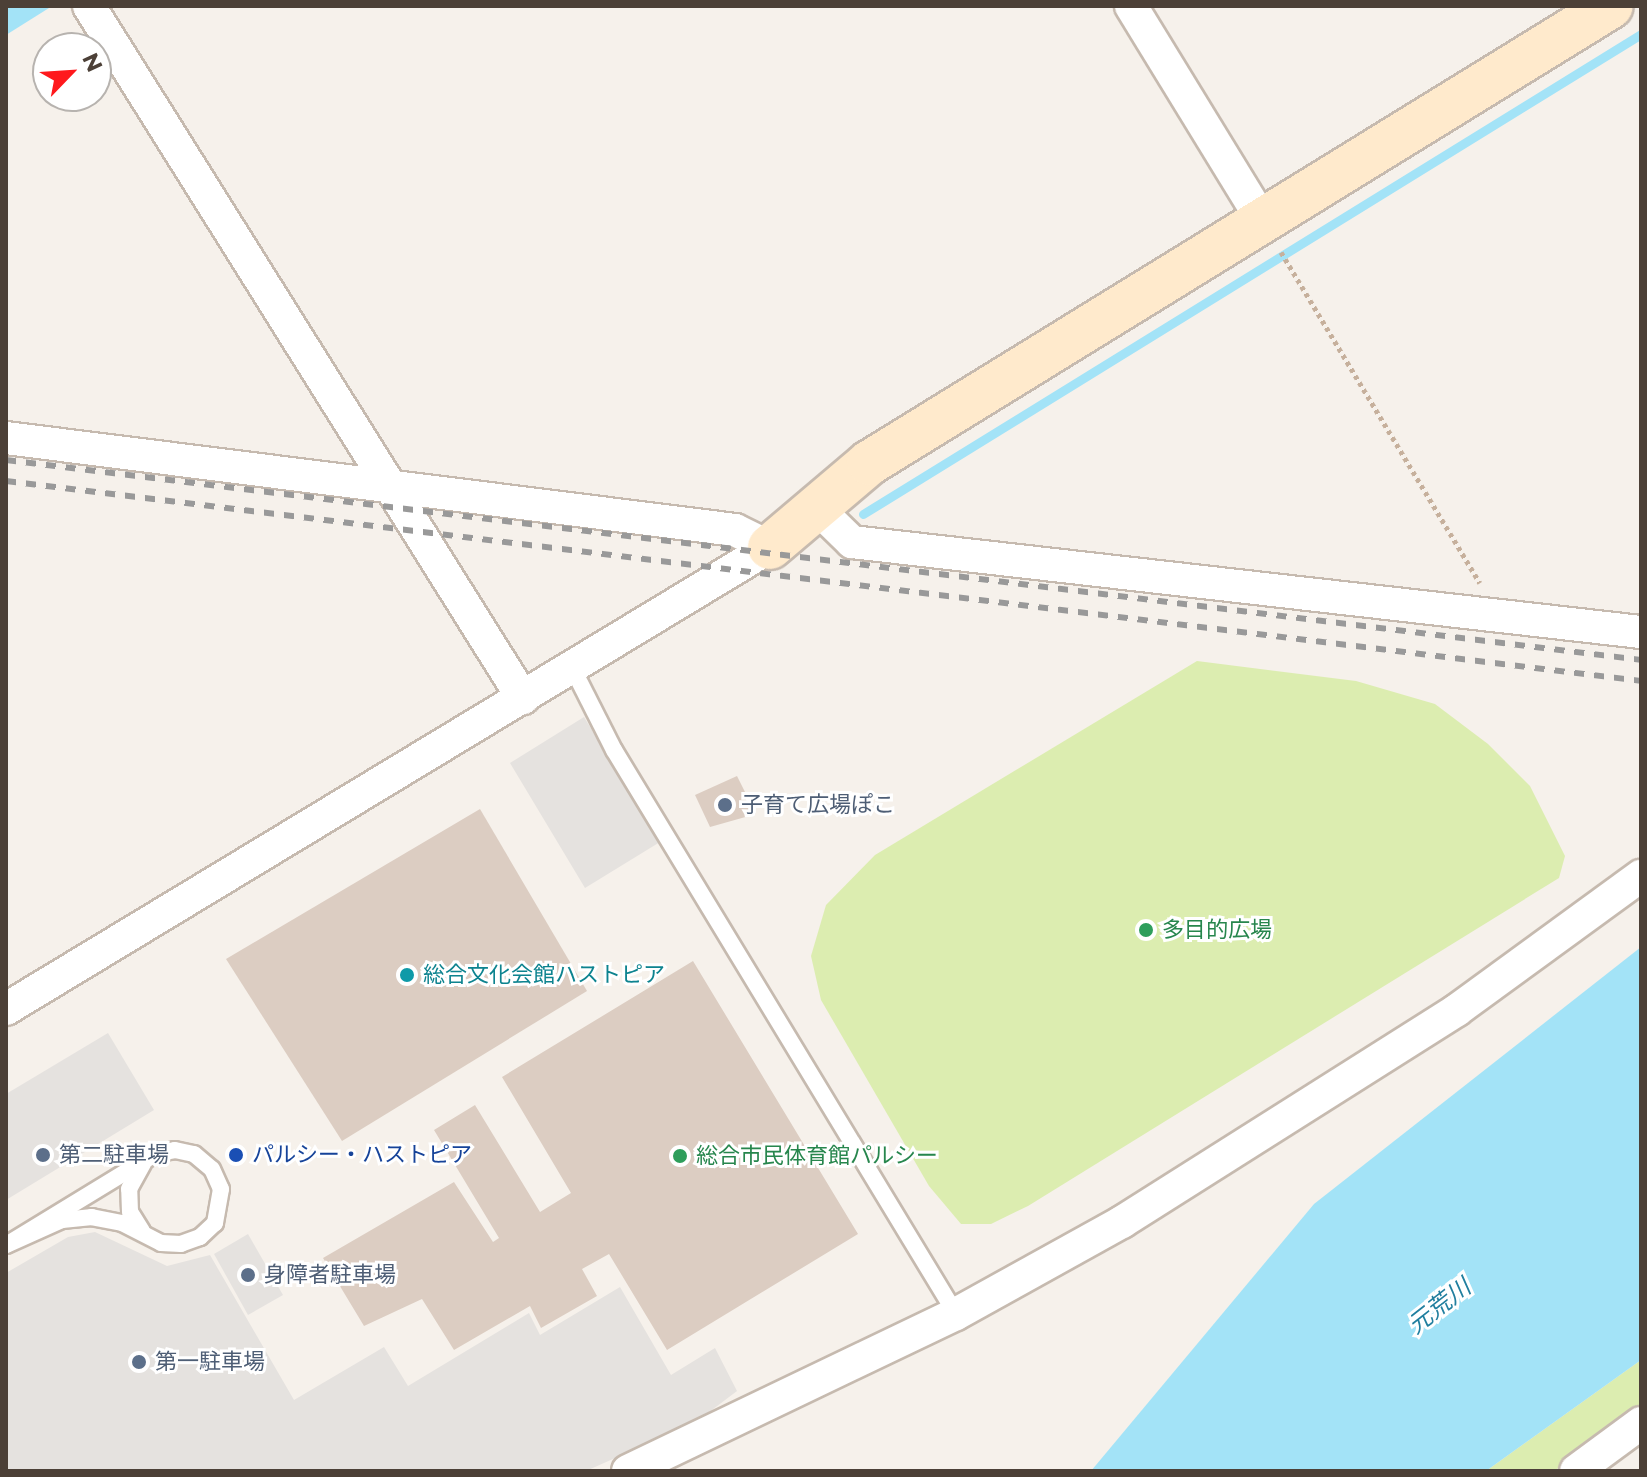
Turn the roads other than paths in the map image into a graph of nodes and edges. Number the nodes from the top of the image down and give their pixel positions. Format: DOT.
graph roads {
  1 [pos="89,6"];
  2 [pos="1131,6"];
  3 [pos="1611,6"];
  4 [pos="1262,220"];
  5 [pos="6,438"];
  6 [pos="384,483"];
  7 [pos="817,508"];
  8 [pos="770,547"];
  9 [pos="1641,632"];
  10 [pos="572,667"];
  11 [pos="523,698"];
  12 [pos="1641,876"];
  13 [pos="6,1009"];
  14 [pos="155,1154"];
  15 [pos="142,1231"];
  16 [pos="956,1314"];
  17 [pos="1641,1423"];
  18 [pos="1614,1460"];
  19 [pos="628,1471"];
  20 [pos="1576,1471"];
  1 -- 6 [label="street"];
  2 -- 4 [label="street"];
  3 -- 4 [label="street"];
  4 -- 7 [label="street"];
  5 -- 6 [label="street"];
  6 -- 8 [label="street"];
  6 -- 11 [label="street"];
  7 -- 8 [label="street"];
  7 -- 9 [label="street"];
  8 -- 10 [label="street"];
  10 -- 11 [label="street"];
  10 -- 16 [label="lane"];
  11 -- 13 [label="street"];
  12 -- 16 [label="street"];
  14 -- 15 [label="lane"];
  14 -- 15 [label="lane"];
  14 -- 15 [label="lane"];
  16 -- 19 [label="street"];
  17 -- 18 [label="street"];
  18 -- 20 [label="street"];
}
